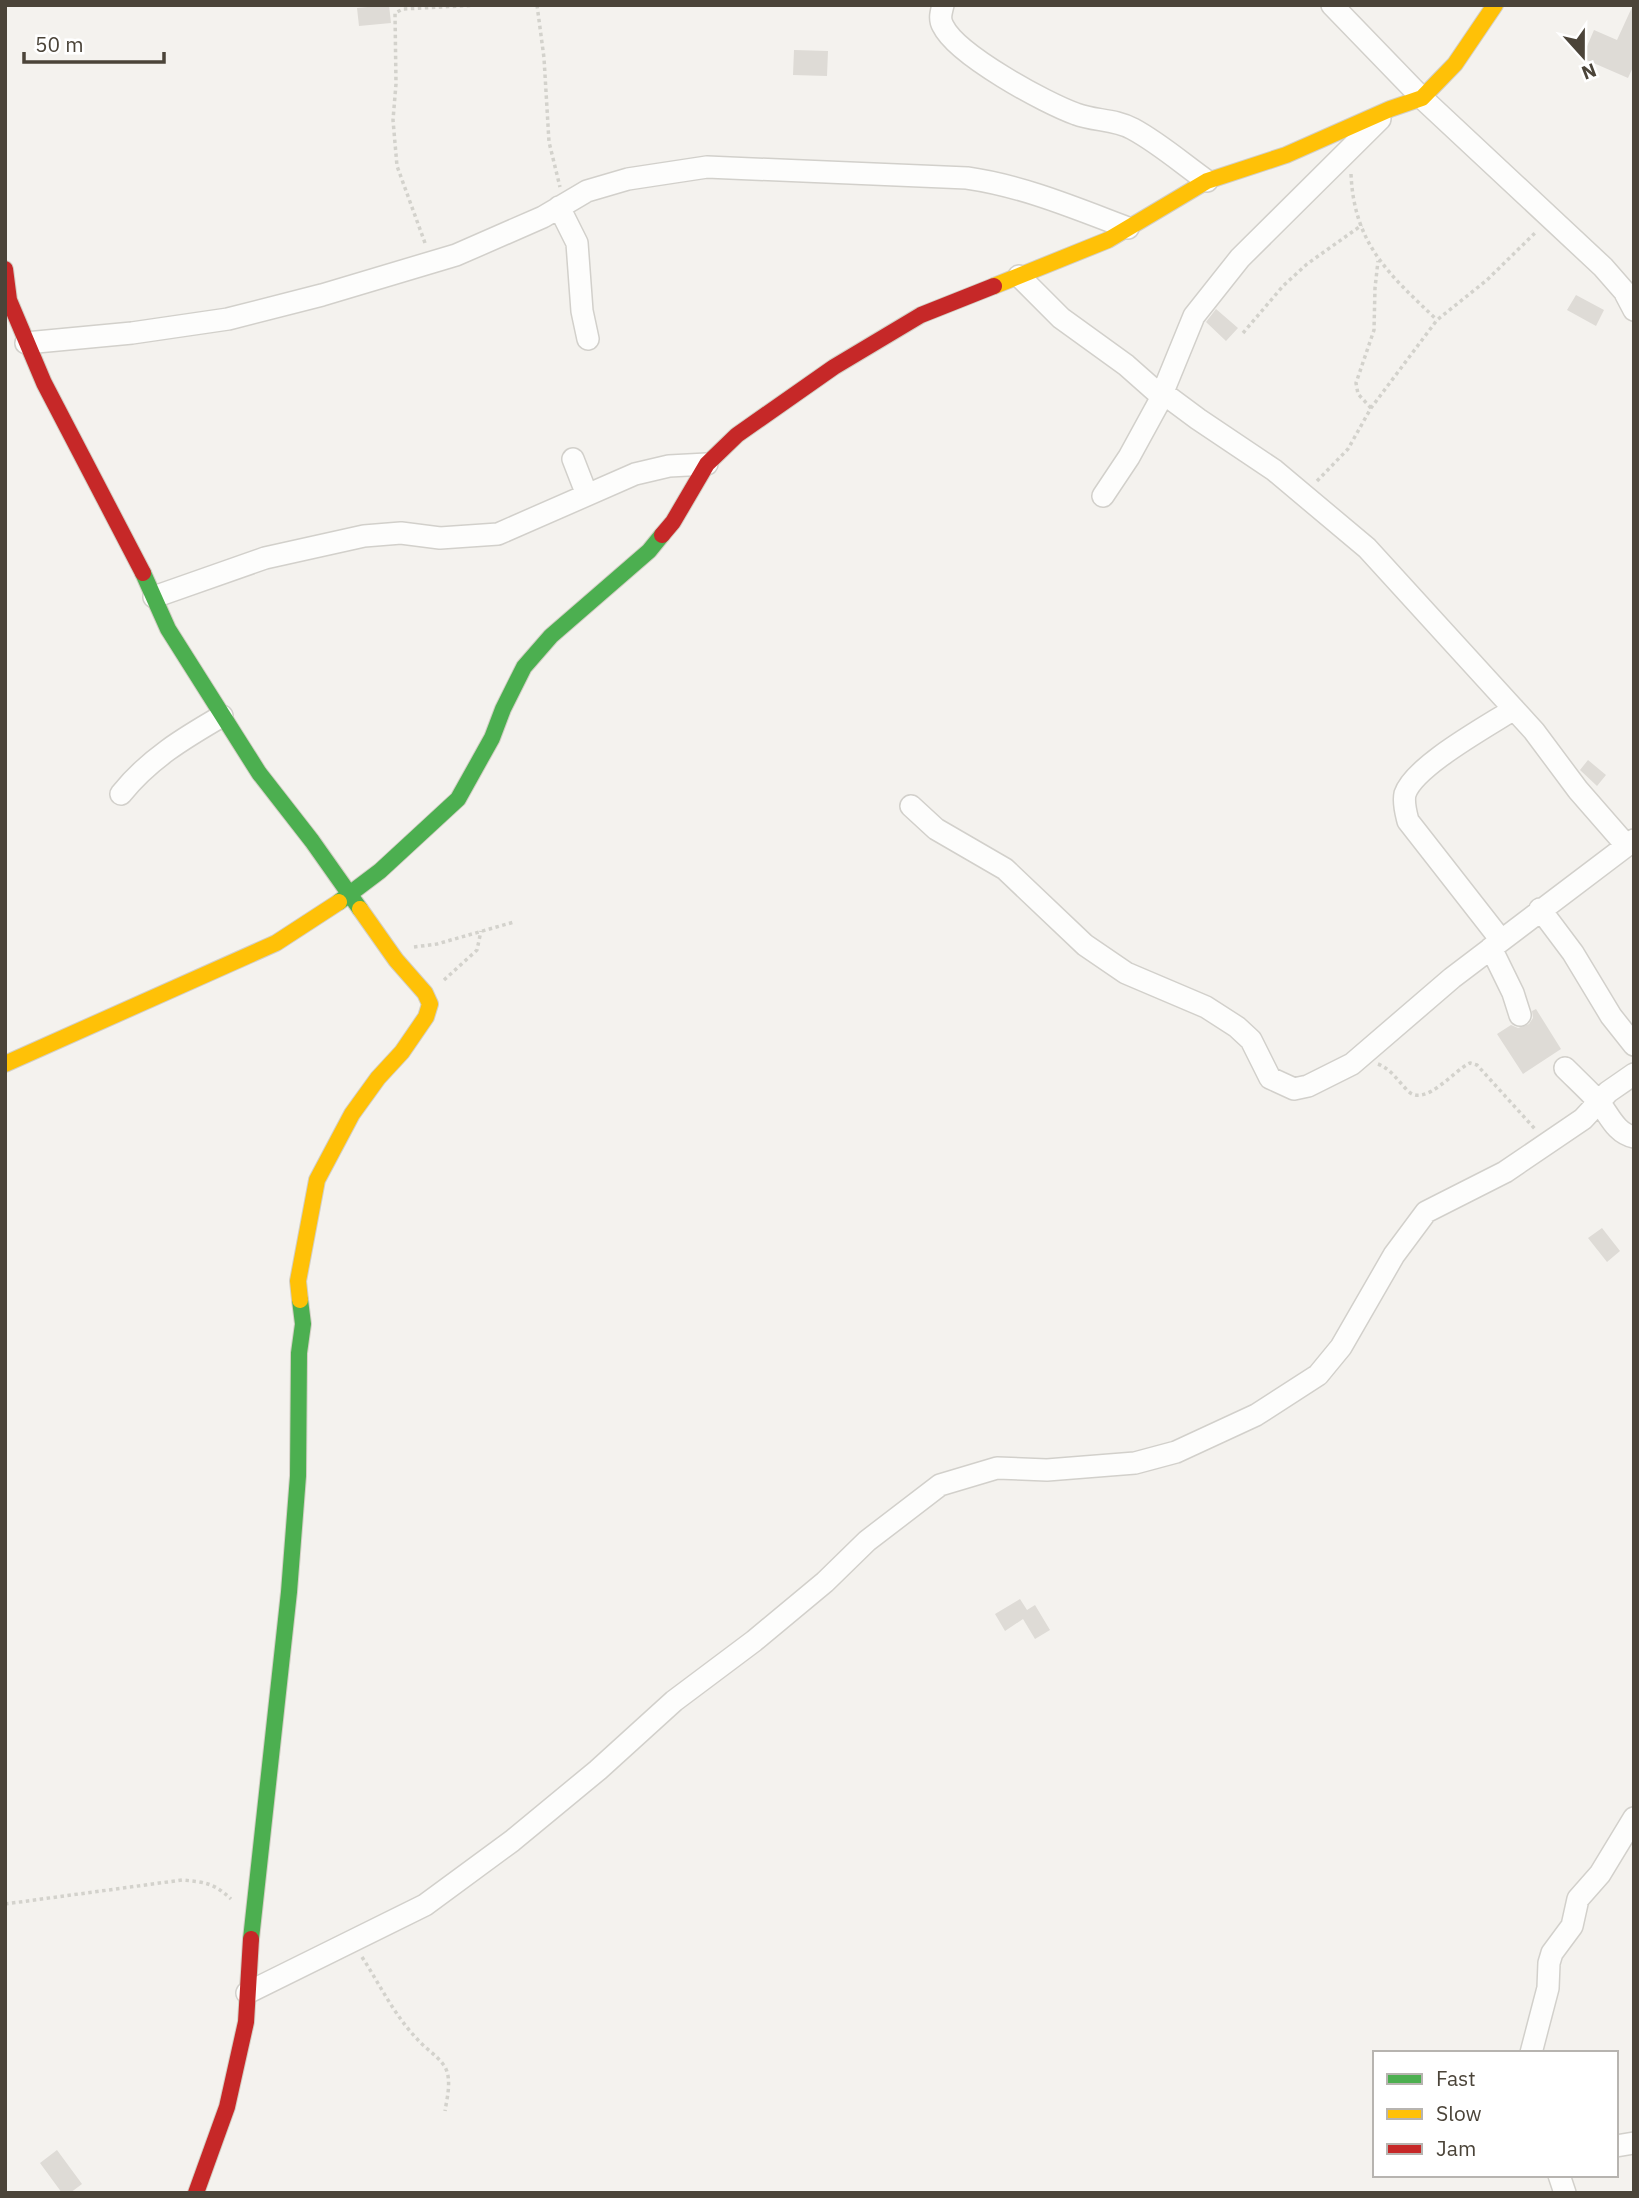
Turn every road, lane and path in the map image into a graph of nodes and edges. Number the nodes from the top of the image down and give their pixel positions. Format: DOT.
graph roads {
  1 [pos="480,5"];
  2 [pos="537,5"];
  3 [pos="943,5"];
  4 [pos="1332,5"];
  5 [pos="1495,5"];
  6 [pos="1422,98"];
  7 [pos="1390,109"];
  8 [pos="1351,149"];
  9 [pos="1207,181"];
  10 [pos="561,206"];
  11 [pos="1551,218"];
  12 [pos="1362,225"];
  13 [pos="1128,228"];
  14 [pos="1378,260"];
  15 [pos="432,261"];
  16 [pos="5,270"];
  17 [pos="1020,276"];
  18 [pos="1633,306"];
  19 [pos="1437,320"];
  20 [pos="1243,333"];
  21 [pos="588,339"];
  22 [pos="26,343"];
  23 [pos="1162,394"];
  24 [pos="1371,408"];
  25 [pos="573,459"];
  26 [pos="707,464"];
  27 [pos="587,495"];
  28 [pos="1103,496"];
  29 [pos="1304,496"];
  30 [pos="154,597"];
  31 [pos="1514,709"];
  32 [pos="222,716"];
  33 [pos="121,794"];
  34 [pos="911,806"];
  35 [pos="1630,843"];
  36 [pos="349,894"];
  37 [pos="1540,909"];
  38 [pos="514,922"];
  39 [pos="481,931"];
  40 [pos="1496,944"];
  41 [pos="386,946"];
  42 [pos="429,1006"];
  43 [pos="1520,1015"];
  44 [pos="1634,1045"];
  45 [pos="1355,1062"];
  46 [pos="5,1064"];
  47 [pos="1565,1068"];
  48 [pos="1634,1074"];
  49 [pos="1600,1103"];
  50 [pos="1557,1137"];
  51 [pos="1634,1137"];
  52 [pos="1634,1818"];
  53 [pos="232,1900"];
  54 [pos="5,1903"];
  55 [pos="352,1943"];
  56 [pos="247,1993"];
  57 [pos="1532,2051"];
  58 [pos="445,2111"];
  59 [pos="196,2193"];
  1 -- 15 [label="path"];
  2 -- 10 [label="path"];
  3 -- 9 [label="street"];
  4 -- 6 [label="street"];
  5 -- 6 [label="street"];
  6 -- 7 [label="street"];
  6 -- 11 [label="street"];
  7 -- 8 [label="street"];
  7 -- 9 [label="street"];
  8 -- 12 [label="path"];
  8 -- 23 [label="street"];
  9 -- 13 [label="street"];
  10 -- 13 [label="street"];
  10 -- 15 [label="street"];
  10 -- 21 [label="street"];
  11 -- 18 [label="street"];
  11 -- 19 [label="path"];
  12 -- 14 [label="path"];
  12 -- 20 [label="path"];
  13 -- 17 [label="street"];
  14 -- 19 [label="path"];
  14 -- 24 [label="path"];
  15 -- 22 [label="street"];
  16 -- 22 [label="street"];
  17 -- 23 [label="street"];
  17 -- 26 [label="street"];
  19 -- 24 [label="path"];
  22 -- 30 [label="street"];
  23 -- 28 [label="street"];
  23 -- 29 [label="street"];
  24 -- 29 [label="path"];
  25 -- 27 [label="street"];
  26 -- 27 [label="street"];
  26 -- 36 [label="street"];
  27 -- 30 [label="street"];
  29 -- 31 [label="street"];
  30 -- 32 [label="street"];
  31 -- 35 [label="street"];
  31 -- 40 [label="street"];
  32 -- 33 [label="street"];
  32 -- 36 [label="street"];
  34 -- 45 [label="street"];
  35 -- 37 [label="street"];
  36 -- 41 [label="street"];
  36 -- 46 [label="street"];
  37 -- 40 [label="street"];
  37 -- 44 [label="street"];
  38 -- 39 [label="path"];
  39 -- 41 [label="path"];
  39 -- 42 [label="path"];
  40 -- 43 [label="street"];
  40 -- 45 [label="street"];
  41 -- 42 [label="street"];
  42 -- 56 [label="street"];
  45 -- 50 [label="path"];
  47 -- 49 [label="street"];
  48 -- 49 [label="street"];
  49 -- 50 [label="street"];
  49 -- 51 [label="street"];
  50 -- 55 [label="street"];
  52 -- 57 [label="street"];
  53 -- 54 [label="path"];
  55 -- 56 [label="street"];
  55 -- 58 [label="path"];
  56 -- 59 [label="street"];
}
